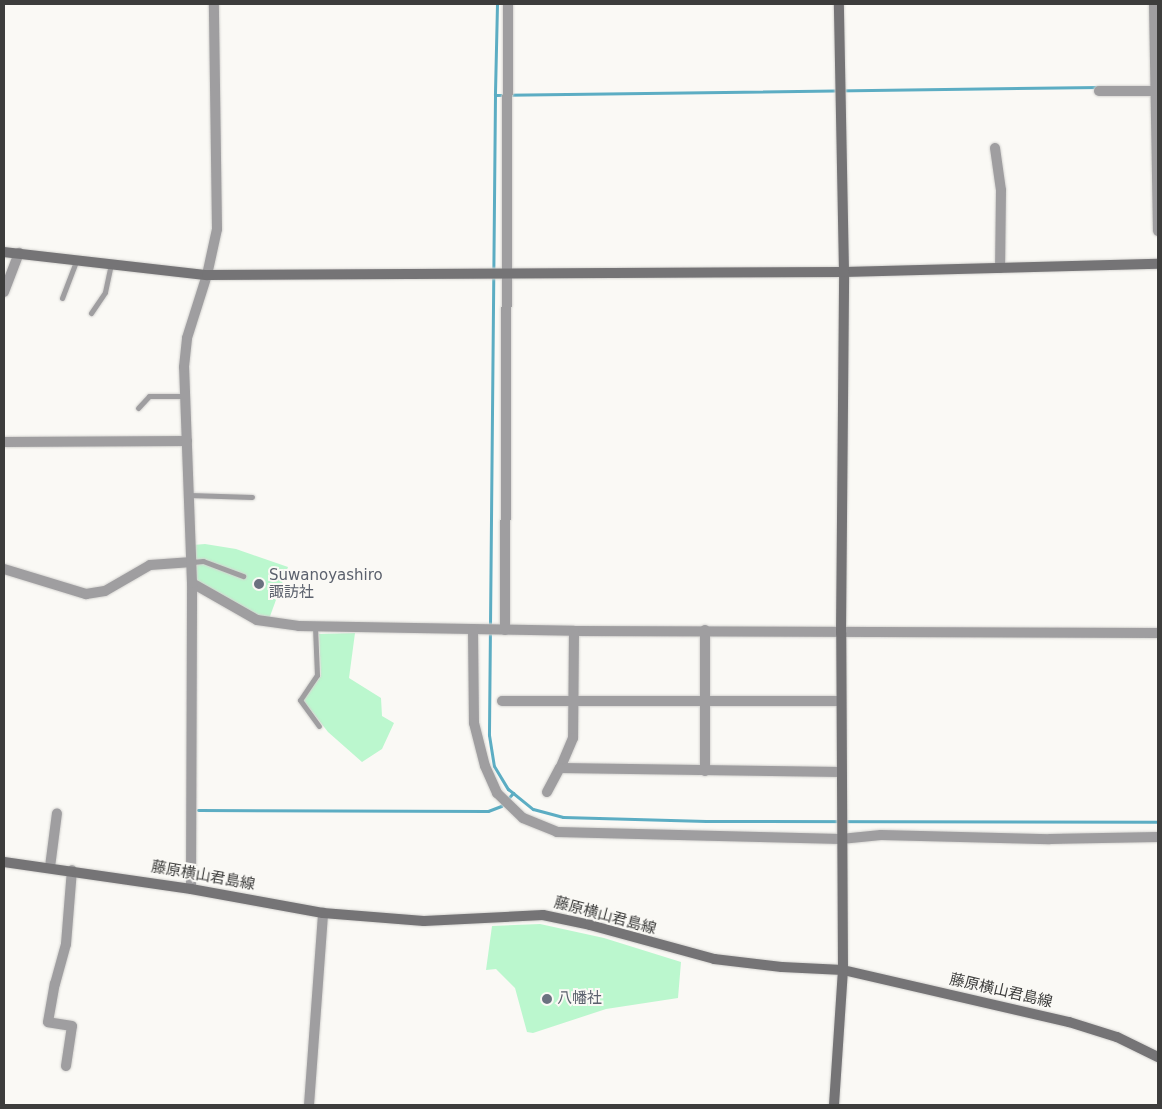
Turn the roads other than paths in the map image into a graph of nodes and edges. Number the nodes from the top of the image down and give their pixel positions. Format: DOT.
graph roads {
  1 [pos="214,4"];
  2 [pos="508,4"];
  3 [pos="839,4"];
  4 [pos="1154,4"];
  5 [pos="1099,91"];
  6 [pos="1156,92"];
  7 [pos="995,148"];
  8 [pos="1158,231"];
  9 [pos="4,252"];
  10 [pos="19,253"];
  11 [pos="76,260"];
  12 [pos="111,264"];
  13 [pos="1158,264"];
  14 [pos="1000,268"];
  15 [pos="844,272"];
  16 [pos="507,273"];
  17 [pos="207,275"];
  18 [pos="4,292"];
  19 [pos="62,298"];
  20 [pos="91,313"];
  21 [pos="185,396"];
  22 [pos="138,408"];
  23 [pos="186,441"];
  24 [pos="4,442"];
  25 [pos="189,495"];
  26 [pos="252,497"];
  27 [pos="192,562"];
  28 [pos="4,569"];
  29 [pos="243,576"];
  30 [pos="192,583"];
  31 [pos="315,626"];
  32 [pos="474,629"];
  33 [pos="502,629"];
  34 [pos="705,630"];
  35 [pos="574,631"];
  36 [pos="841,633"];
  37 [pos="1158,633"];
  38 [pos="502,701"];
  39 [pos="841,701"];
  40 [pos="572,702"];
  41 [pos="705,702"];
  42 [pos="319,726"];
  43 [pos="560,768"];
  44 [pos="705,771"];
  45 [pos="841,772"];
  46 [pos="547,792"];
  47 [pos="57,812"];
  48 [pos="1158,837"];
  49 [pos="842,839"];
  50 [pos="4,862"];
  51 [pos="50,867"];
  52 [pos="72,870"];
  53 [pos="191,888"];
  54 [pos="323,912"];
  55 [pos="843,970"];
  56 [pos="1158,1057"];
  57 [pos="66,1066"];
  58 [pos="308,1105"];
  59 [pos="834,1105"];
  1 -- 17 [label="street"];
  2 -- 16 [label="street"];
  3 -- 15 [label="street"];
  4 -- 6 [label="street"];
  5 -- 6 [label="street"];
  6 -- 8 [label="street"];
  7 -- 14 [label="street"];
  9 -- 10 [label="street"];
  10 -- 11 [label="street"];
  10 -- 18 [label="street"];
  11 -- 12 [label="street"];
  11 -- 19 [label="lane"];
  12 -- 17 [label="street"];
  12 -- 20 [label="lane"];
  13 -- 14 [label="street"];
  14 -- 15 [label="street"];
  15 -- 16 [label="street"];
  15 -- 36 [label="street"];
  16 -- 17 [label="street"];
  16 -- 33 [label="street"];
  17 -- 21 [label="street"];
  21 -- 22 [label="lane"];
  21 -- 23 [label="street"];
  23 -- 24 [label="street"];
  23 -- 25 [label="street"];
  25 -- 26 [label="lane"];
  25 -- 27 [label="street"];
  27 -- 28 [label="street"];
  27 -- 29 [label="lane"];
  27 -- 30 [label="street"];
  30 -- 31 [label="street"];
  30 -- 53 [label="street"];
  31 -- 32 [label="street"];
  31 -- 42 [label="lane"];
  32 -- 33 [label="street"];
  32 -- 49 [label="street"];
  33 -- 35 [label="street"];
  34 -- 35 [label="street"];
  34 -- 36 [label="street"];
  34 -- 41 [label="street"];
  35 -- 40 [label="street"];
  36 -- 37 [label="street"];
  36 -- 39 [label="street"];
  38 -- 40 [label="street"];
  39 -- 41 [label="street"];
  39 -- 45 [label="street"];
  40 -- 41 [label="street"];
  40 -- 43 [label="street"];
  41 -- 44 [label="street"];
  43 -- 44 [label="street"];
  43 -- 46 [label="street"];
  44 -- 45 [label="street"];
  45 -- 49 [label="street"];
  47 -- 51 [label="street"];
  48 -- 49 [label="street"];
  49 -- 55 [label="street"];
  50 -- 51 [label="street, 藤原横山君島線"];
  51 -- 52 [label="street, 藤原横山君島線"];
  52 -- 53 [label="street, 藤原横山君島線"];
  52 -- 57 [label="street"];
  53 -- 54 [label="street, 藤原横山君島線"];
  54 -- 55 [label="street, 藤原横山君島線"];
  54 -- 58 [label="street"];
  55 -- 56 [label="street, 藤原横山君島線"];
  55 -- 59 [label="street"];
}
